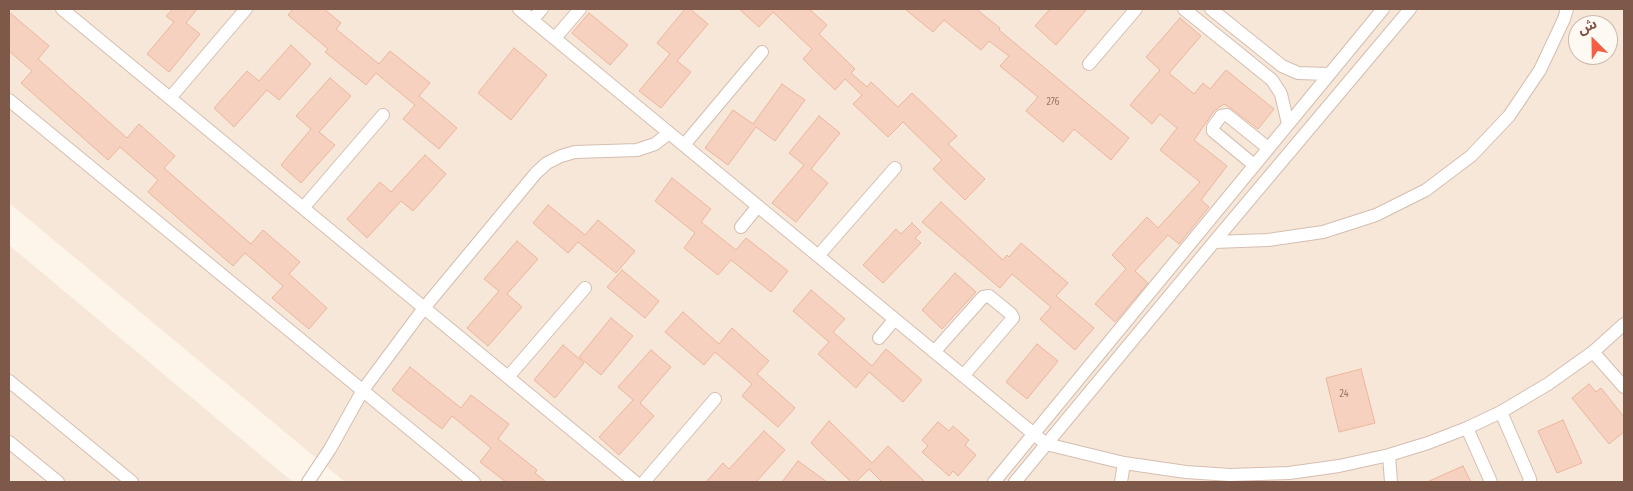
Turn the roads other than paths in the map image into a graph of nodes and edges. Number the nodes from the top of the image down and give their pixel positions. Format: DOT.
graph roads {
  1 [pos="62,9"];
  2 [pos="246,9"];
  3 [pos="519,9"];
  4 [pos="542,9"];
  5 [pos="580,9"];
  6 [pos="1136,9"];
  7 [pos="1184,9"];
  8 [pos="1211,9"];
  9 [pos="1382,9"];
  10 [pos="1410,9"];
  11 [pos="1566,9"];
  12 [pos="532,20"];
  13 [pos="555,38"];
  14 [pos="762,52"];
  15 [pos="1089,64"];
  16 [pos="1329,74"];
  17 [pos="170,98"];
  18 [pos="9,100"];
  19 [pos="382,115"];
  20 [pos="1288,124"];
  21 [pos="669,133"];
  22 [pos="684,145"];
  23 [pos="1268,148"];
  24 [pos="1254,165"];
  25 [pos="895,168"];
  26 [pos="758,206"];
  27 [pos="303,208"];
  28 [pos="741,227"];
  29 [pos="1214,242"];
  30 [pos="818,256"];
  31 [pos="585,288"];
  32 [pos="424,308"];
  33 [pos="894,320"];
  34 [pos="1624,326"];
  35 [pos="879,338"];
  36 [pos="934,352"];
  37 [pos="1593,352"];
  38 [pos="963,376"];
  39 [pos="508,377"];
  40 [pos="9,381"];
  41 [pos="1624,386"];
  42 [pos="362,390"];
  43 [pos="715,399"];
  44 [pos="1501,412"];
  45 [pos="1467,428"];
  46 [pos="1034,434"];
  47 [pos="9,442"];
  48 [pos="1046,444"];
  49 [pos="1389,455"];
  50 [pos="1124,464"];
  51 [pos="1290,478"];
  52 [pos="58,482"];
  53 [pos="132,482"];
  54 [pos="308,482"];
  55 [pos="474,482"];
  56 [pos="635,482"];
  57 [pos="644,482"];
  58 [pos="994,482"];
  59 [pos="1015,482"];
  60 [pos="1121,482"];
  61 [pos="1392,482"];
  62 [pos="1491,482"];
  63 [pos="1530,482"];
  1 -- 17 [label="street"];
  2 -- 17 [label="street"];
  3 -- 12 [label="street"];
  4 -- 12 [label="street"];
  5 -- 13 [label="street"];
  6 -- 15 [label="street"];
  7 -- 20 [label="street"];
  8 -- 16 [label="street"];
  9 -- 16 [label="street"];
  10 -- 29 [label="street"];
  11 -- 29 [label="street"];
  12 -- 13 [label="street"];
  13 -- 21 [label="street"];
  14 -- 22 [label="street"];
  16 -- 20 [label="street"];
  17 -- 27 [label="street"];
  18 -- 42 [label="street"];
  19 -- 27 [label="street"];
  20 -- 23 [label="street"];
  21 -- 22 [label="street"];
  21 -- 32 [label="street"];
  22 -- 26 [label="street"];
  23 -- 24 [label="street"];
  23 -- 24 [label="street"];
  24 -- 46 [label="street"];
  25 -- 30 [label="street"];
  26 -- 28 [label="street"];
  26 -- 30 [label="street"];
  27 -- 32 [label="street"];
  29 -- 48 [label="street"];
  30 -- 33 [label="street"];
  31 -- 39 [label="street"];
  32 -- 39 [label="street"];
  32 -- 42 [label="street"];
  33 -- 35 [label="street"];
  33 -- 36 [label="street"];
  34 -- 37 [label="street"];
  36 -- 38 [label="street"];
  36 -- 38 [label="street"];
  37 -- 41 [label="street"];
  37 -- 44 [label="street"];
  38 -- 46 [label="street"];
  39 -- 56 [label="street"];
  40 -- 53 [label="street"];
  42 -- 54 [label="street"];
  42 -- 55 [label="street"];
  43 -- 57 [label="street"];
  44 -- 45 [label="street"];
  44 -- 63 [label="street"];
  45 -- 49 [label="street"];
  45 -- 62 [label="street"];
  46 -- 48 [label="street"];
  46 -- 58 [label="street"];
  47 -- 52 [label="street"];
  48 -- 50 [label="street"];
  48 -- 59 [label="street"];
  49 -- 51 [label="street"];
  49 -- 61 [label="street"];
  50 -- 51 [label="street"];
  50 -- 60 [label="street"];
}
